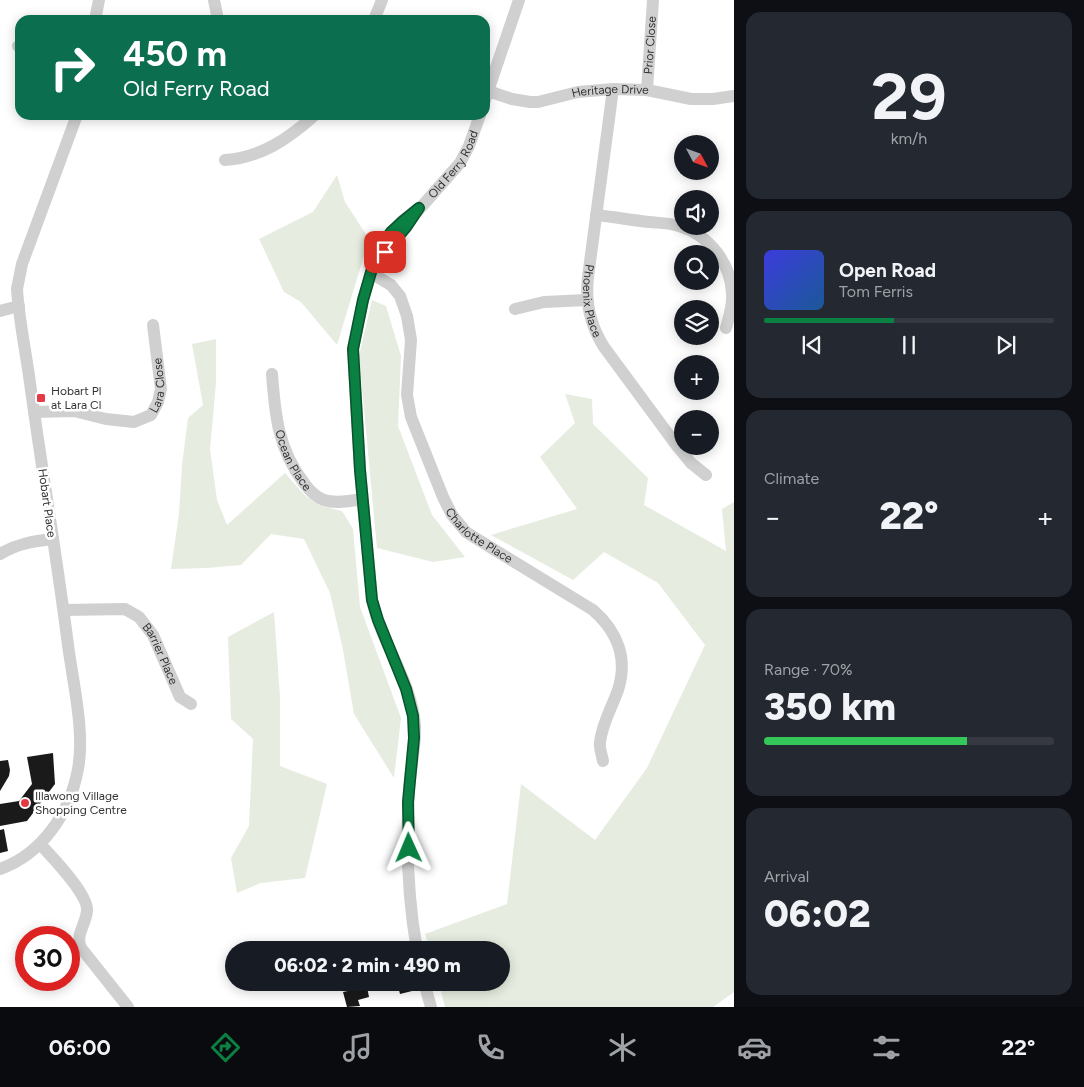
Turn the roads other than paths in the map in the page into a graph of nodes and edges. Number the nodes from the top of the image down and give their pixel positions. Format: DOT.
graph roads {
  1 [pos="99,0"];
  2 [pos="214,0"];
  3 [pos="382,0"];
  4 [pos="519,0"];
  5 [pos="653,0"];
  6 [pos="96,15"];
  7 [pos="217,15"];
  8 [pos="376,15"];
  9 [pos="490,86"];
  10 [pos="613,88"];
  11 [pos="647,90"];
  12 [pos="490,95"];
  13 [pos="734,96"];
  14 [pos="75,120"];
  15 [pos="309,120"];
  16 [pos="478,120"];
  17 [pos="225,160"];
  18 [pos="596,215"];
  19 [pos="371,273"];
  20 [pos="587,300"];
  21 [pos="19,306"];
  22 [pos="515,310"];
  23 [pos="0,311"];
  24 [pos="154,325"];
  25 [pos="726,328"];
  26 [pos="272,374"];
  27 [pos="34,412"];
  28 [pos="706,475"];
  29 [pos="362,499"];
  30 [pos="53,539"];
  31 [pos="0,554"];
  32 [pos="64,610"];
  33 [pos="191,704"];
  34 [pos="603,761"];
  35 [pos="40,844"];
  36 [pos="0,869"];
  37 [pos="416,941"];
  38 [pos="427,991"];
  39 [pos="128,1007"];
  40 [pos="431,1007"];
  1 -- 6 [label="street"];
  2 -- 7 [label="street"];
  3 -- 8 [label="street"];
  4 -- 9 [label="street"];
  5 -- 11 [label="street, Prior Close"];
  10 -- 11 [label="street, Heritage Drive"];
  10 -- 12 [label="street, Heritage Drive"];
  10 -- 18 [label="street, Phoenix Place"];
  11 -- 13 [label="street, Heritage Drive"];
  14 -- 21 [label="street, Hobart Place"];
  15 -- 17 [label="street"];
  16 -- 19 [label="street, Old Ferry Road"];
  18 -- 20 [label="street, Phoenix Place"];
  18 -- 25 [label="street"];
  19 -- 29 [label="street, Old Ferry Road"];
  19 -- 34 [label="street, Charlotte Place"];
  20 -- 22 [label="street"];
  20 -- 28 [label="street, Phoenix Place"];
  21 -- 23 [label="street"];
  21 -- 27 [label="street, Hobart Place"];
  24 -- 27 [label="street, Lara Close"];
  26 -- 29 [label="street, Ocean Place"];
  27 -- 30 [label="street, Hobart Place"];
  29 -- 37 [label="street, Old Ferry Road"];
  30 -- 31 [label="street"];
  30 -- 32 [label="street, Hobart Place"];
  32 -- 33 [label="street, Barrier Place"];
  32 -- 35 [label="street, Hobart Place"];
  35 -- 36 [label="street, Hobart Place"];
  35 -- 39 [label="street"];
  38 -- 40 [label="street"];
}
